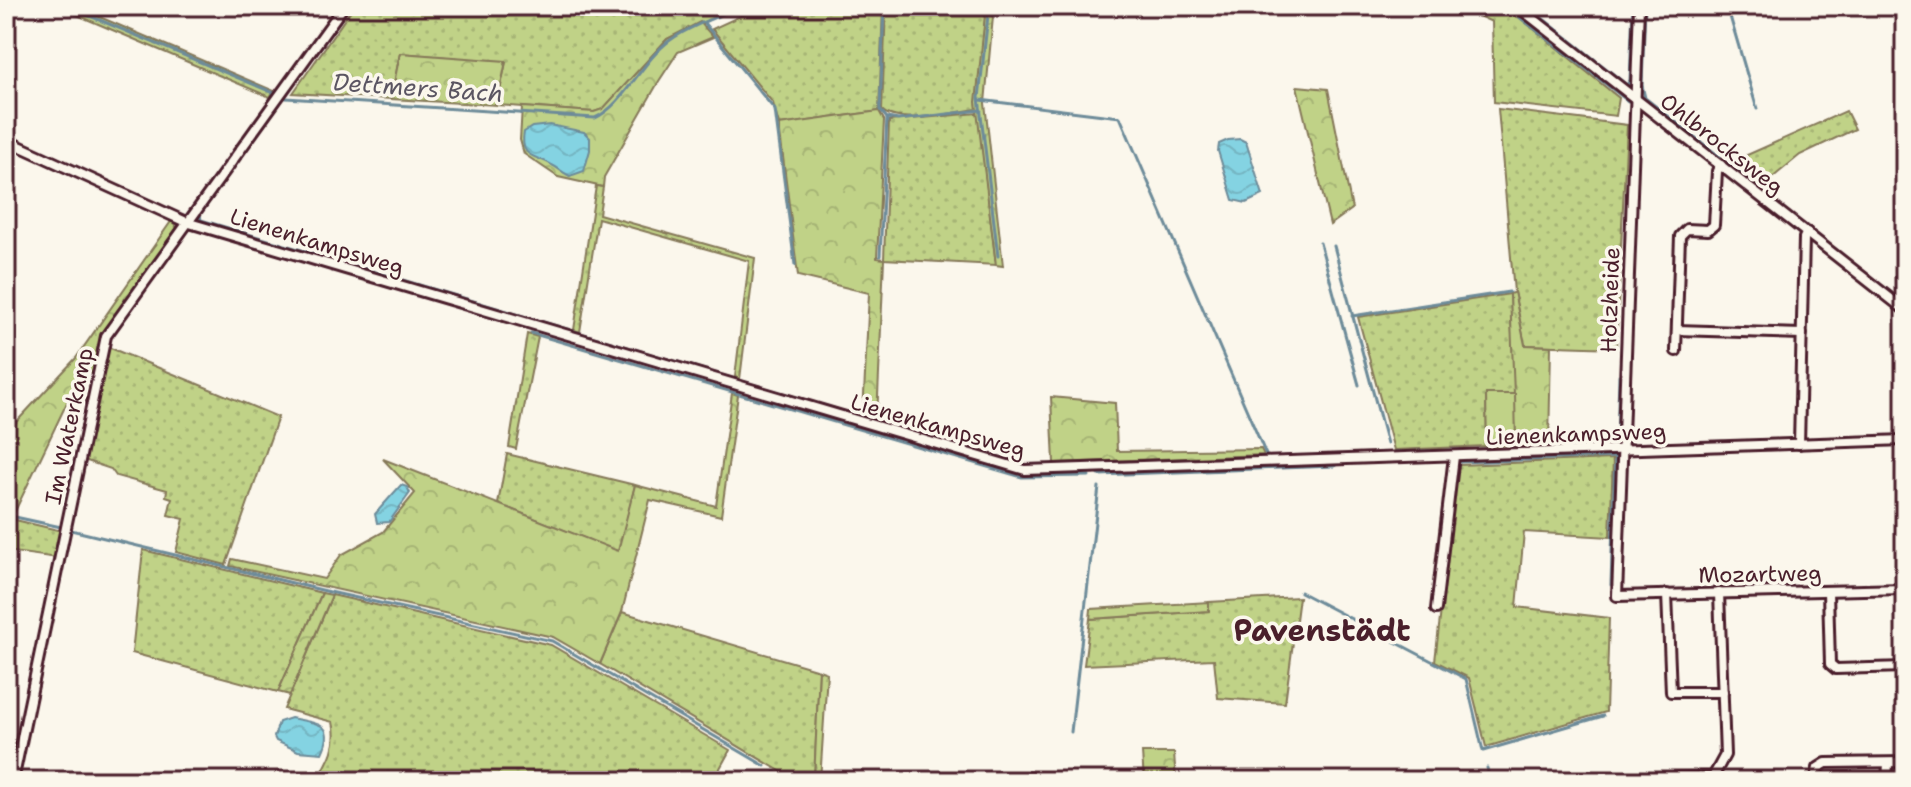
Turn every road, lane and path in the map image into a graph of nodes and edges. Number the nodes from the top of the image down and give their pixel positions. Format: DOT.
graph roads {
  1 [pos="344,6"];
  2 [pos="1517,6"];
  3 [pos="1639,6"];
  4 [pos="1635,99"];
  5 [pos="6,140"];
  6 [pos="1721,165"];
  7 [pos="186,222"];
  8 [pos="1807,232"];
  9 [pos="1905,310"];
  10 [pos="1677,330"];
  11 [pos="1802,334"];
  12 [pos="1676,351"];
  13 [pos="1905,440"];
  14 [pos="1799,444"];
  15 [pos="1622,450"];
  16 [pos="1454,456"];
  17 [pos="1905,589"];
  18 [pos="1828,591"];
  19 [pos="1719,593"];
  20 [pos="1667,594"];
  21 [pos="1617,596"];
  22 [pos="1436,609"];
  23 [pos="1905,667"];
  24 [pos="1723,692"];
  25 [pos="1905,762"];
  26 [pos="1888,763"];
  27 [pos="1713,779"];
  28 [pos="13,781"];
  29 [pos="1675,781"];
  30 [pos="1815,781"];
  31 [pos="1887,781"];
  1 -- 7 [label="street, Im Waterkamp"];
  2 -- 4 [label="street, Ohlbrocksweg"];
  3 -- 4 [label="street, Holzheide"];
  4 -- 6 [label="street, Ohlbrocksweg"];
  4 -- 15 [label="street, Holzheide"];
  5 -- 7 [label="street, Lienenkampsweg"];
  6 -- 8 [label="street, Ohlbrocksweg"];
  6 -- 10 [label="street"];
  7 -- 16 [label="street, Lienenkampsweg"];
  7 -- 28 [label="street, Im Waterkamp"];
  8 -- 9 [label="street, Ohlbrocksweg"];
  8 -- 11 [label="street"];
  10 -- 11 [label="street"];
  10 -- 12 [label="street"];
  11 -- 14 [label="street"];
  13 -- 14 [label="street, Lienenkampsweg"];
  14 -- 15 [label="street, Lienenkampsweg"];
  15 -- 16 [label="street, Lienenkampsweg"];
  15 -- 21 [label="street, Holzheide"];
  16 -- 22 [label="street"];
  17 -- 18 [label="street, Mozartweg"];
  18 -- 19 [label="street, Mozartweg"];
  18 -- 23 [label="street"];
  19 -- 20 [label="street, Mozartweg"];
  19 -- 24 [label="street"];
  20 -- 21 [label="street, Mozartweg"];
  20 -- 24 [label="street"];
  24 -- 27 [label="street"];
  25 -- 26 [label="street"];
  26 -- 30 [label="street"];
  26 -- 31 [label="street"];
  27 -- 29 [label="street"];
}
